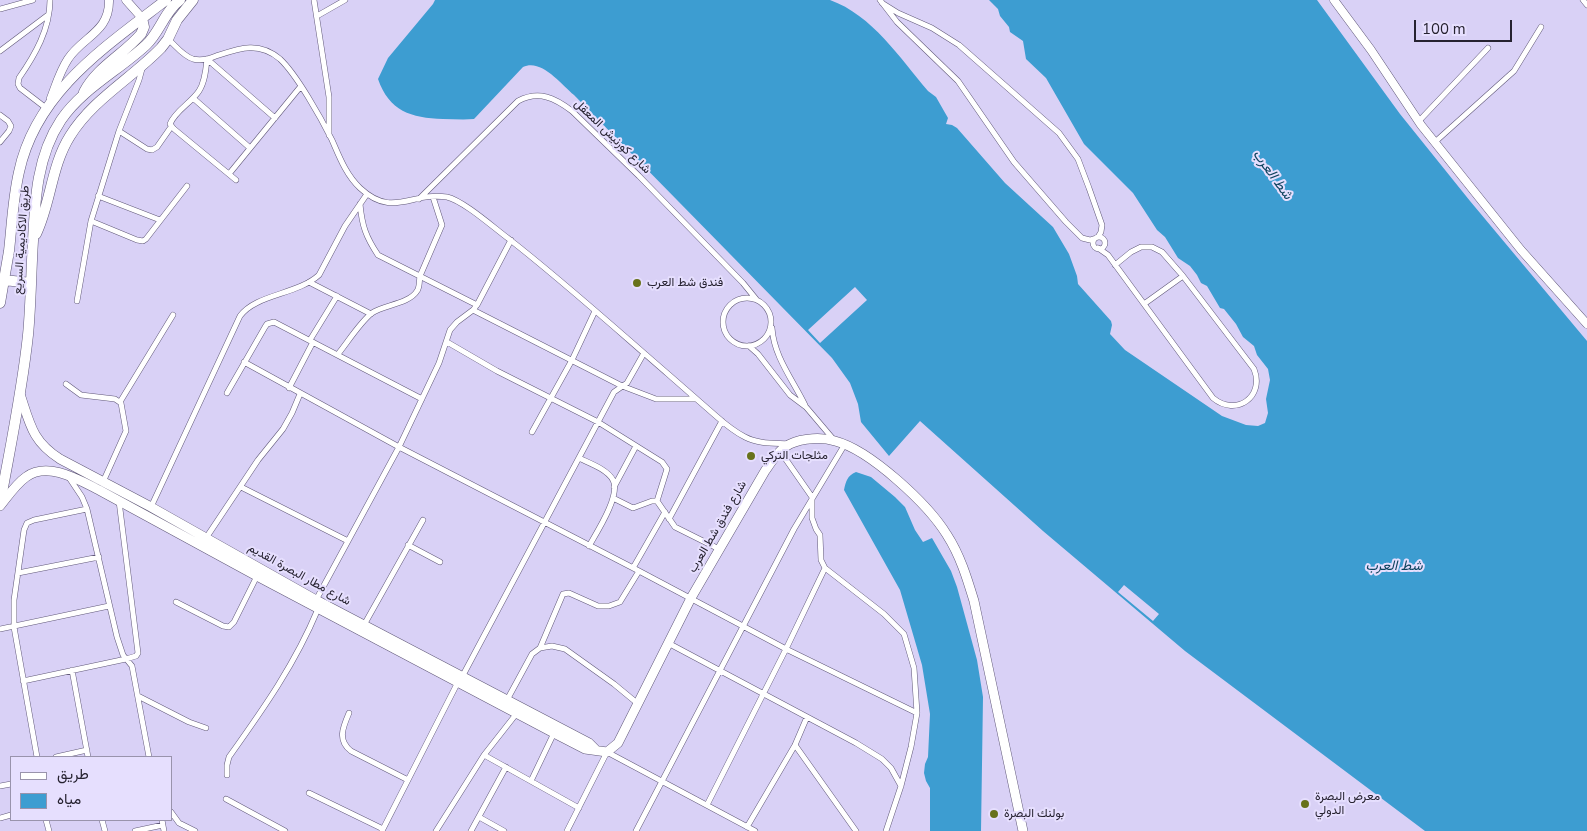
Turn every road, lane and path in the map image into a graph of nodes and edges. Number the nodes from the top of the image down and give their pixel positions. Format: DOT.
graph roads {
  1 [pos="33,0"];
  2 [pos="50,0"];
  3 [pos="109,0"];
  4 [pos="126,0"];
  5 [pos="166,0"];
  6 [pos="180,0"];
  7 [pos="193,0"];
  8 [pos="314,0"];
  9 [pos="345,0"];
  10 [pos="1334,0"];
  11 [pos="1583,0"];
  12 [pos="881,2"];
  13 [pos="1587,5"];
  14 [pos="0,9"];
  15 [pos="49,15"];
  16 [pos="317,16"];
  17 [pos="142,18"];
  18 [pos="1541,26"];
  19 [pos="168,39"];
  20 [pos="1488,48"];
  21 [pos="0,51"];
  22 [pos="208,59"];
  23 [pos="143,64"];
  24 [pos="301,86"];
  25 [pos="81,97"];
  26 [pos="193,98"];
  27 [pos="47,107"];
  28 [pos="0,115"];
  29 [pos="275,118"];
  30 [pos="1419,121"];
  31 [pos="172,127"];
  32 [pos="119,131"];
  33 [pos="330,136"];
  34 [pos="0,142"];
  35 [pos="1435,142"];
  36 [pos="250,148"];
  37 [pos="229,174"];
  38 [pos="236,180"];
  39 [pos="187,186"];
  40 [pos="367,194"];
  41 [pos="98,196"];
  42 [pos="433,197"];
  43 [pos="419,199"];
  44 [pos="360,204"];
  45 [pos="160,220"];
  46 [pos="91,222"];
  47 [pos="1102,225"];
  48 [pos="1097,237"];
  49 [pos="1083,239"];
  50 [pos="33,240"];
  51 [pos="511,240"];
  52 [pos="1105,241"];
  53 [pos="1096,247"];
  54 [pos="1108,255"];
  55 [pos="1115,265"];
  56 [pos="420,276"];
  57 [pos="1183,276"];
  58 [pos="4,280"];
  59 [pos="309,282"];
  60 [pos="31,283"];
  61 [pos="337,296"];
  62 [pos="756,299"];
  63 [pos="77,301"];
  64 [pos="0,303"];
  65 [pos="1144,304"];
  66 [pos="477,305"];
  67 [pos="473,310"];
  68 [pos="595,311"];
  69 [pos="371,314"];
  70 [pos="173,315"];
  71 [pos="1587,324"];
  72 [pos="772,326"];
  73 [pos="312,341"];
  74 [pos="447,342"];
  75 [pos="749,346"];
  76 [pos="644,353"];
  77 [pos="338,354"];
  78 [pos="572,360"];
  79 [pos="244,362"];
  80 [pos="66,384"];
  81 [pos="622,386"];
  82 [pos="289,388"];
  83 [pos="20,393"];
  84 [pos="227,393"];
  85 [pos="300,394"];
  86 [pos="422,399"];
  87 [pos="550,399"];
  88 [pos="696,399"];
  89 [pos="120,402"];
  90 [pos="806,407"];
  91 [pos="722,421"];
  92 [pos="598,422"];
  93 [pos="532,432"];
  94 [pos="835,441"];
  95 [pos="789,444"];
  96 [pos="845,444"];
  97 [pos="636,446"];
  98 [pos="398,447"];
  99 [pos="780,451"];
  100 [pos="579,458"];
  101 [pos="68,476"];
  102 [pos="103,482"];
  103 [pos="241,487"];
  104 [pos="614,487"];
  105 [pos="812,497"];
  106 [pos="613,498"];
  107 [pos="118,500"];
  108 [pos="657,501"];
  109 [pos="0,505"];
  110 [pos="151,507"];
  111 [pos="87,509"];
  112 [pos="665,512"];
  113 [pos="670,519"];
  114 [pos="423,520"];
  115 [pos="545,522"];
  116 [pos="206,538"];
  117 [pos="348,542"];
  118 [pos="408,545"];
  119 [pos="590,546"];
  120 [pos="719,550"];
  121 [pos="99,557"];
  122 [pos="440,562"];
  123 [pos="633,568"];
  124 [pos="825,568"];
  125 [pos="639,571"];
  126 [pos="18,573"];
  127 [pos="257,576"];
  128 [pos="691,598"];
  129 [pos="176,602"];
  130 [pos="317,604"];
  131 [pos="109,606"];
  132 [pos="364,625"];
  133 [pos="14,627"];
  134 [pos="743,627"];
  135 [pos="0,629"];
  136 [pos="668,643"];
  137 [pos="540,648"];
  138 [pos="786,649"];
  139 [pos="126,659"];
  140 [pos="72,670"];
  141 [pos="720,670"];
  142 [pos="460,679"];
  143 [pos="23,681"];
  144 [pos="763,693"];
  145 [pos="138,696"];
  146 [pos="508,700"];
  147 [pos="637,703"];
  148 [pos="917,712"];
  149 [pos="349,713"];
  150 [pos="517,713"];
  151 [pos="807,717"];
  152 [pos="206,728"];
  153 [pos="554,733"];
  154 [pos="795,746"];
  155 [pos="87,750"];
  156 [pos="596,750"];
  157 [pos="607,752"];
  158 [pos="484,755"];
  159 [pos="38,756"];
  160 [pos="60,756"];
  161 [pos="88,756"];
  162 [pos="149,756"];
  163 [pos="506,767"];
  164 [pos="227,775"];
  165 [pos="408,780"];
  166 [pos="662,780"];
  167 [pos="531,781"];
  168 [pos="901,786"];
  169 [pos="309,793"];
  170 [pos="226,799"];
  171 [pos="707,805"];
  172 [pos="579,808"];
  173 [pos="172,813"];
  174 [pos="479,817"];
  175 [pos="163,825"];
  176 [pos="747,827"];
  177 [pos="382,830"];
  178 [pos="135,831"];
  179 [pos="195,831"];
  180 [pos="285,831"];
  181 [pos="436,831"];
  182 [pos="471,831"];
  183 [pos="504,831"];
  184 [pos="567,831"];
  185 [pos="636,831"];
  186 [pos="755,831"];
  187 [pos="856,831"];
  188 [pos="886,831"];
  189 [pos="1023,831"];
  1 -- 14 [label="street"];
  2 -- 15 [label="street"];
  3 -- 27 [label="street"];
  4 -- 17 [label="street"];
  5 -- 17 [label="highway, طريق الاكاديمية السريع"];
  6 -- 25 [label="highway, طريق الاكاديمية السريع"];
  7 -- 19 [label="highway"];
  8 -- 16 [label="street"];
  9 -- 16 [label="street"];
  10 -- 30 [label="street"];
  11 -- 13 [label="street"];
  12 -- 47 [label="street"];
  12 -- 49 [label="street"];
  15 -- 21 [label="street"];
  15 -- 27 [label="street"];
  16 -- 33 [label="street"];
  17 -- 25 [label="highway"];
  17 -- 27 [label="highway, طريق الاكاديمية السريع"];
  18 -- 35 [label="street"];
  19 -- 22 [label="street"];
  19 -- 23 [label="highway"];
  20 -- 30 [label="street"];
  22 -- 24 [label="street"];
  22 -- 26 [label="street"];
  22 -- 29 [label="street"];
  23 -- 32 [label="street"];
  23 -- 50 [label="highway"];
  24 -- 29 [label="street"];
  24 -- 33 [label="street"];
  25 -- 50 [label="highway, طريق الاكاديمية السريع"];
  26 -- 31 [label="street"];
  26 -- 36 [label="street"];
  27 -- 58 [label="highway, طريق الاكاديمية السريع"];
  28 -- 34 [label="street"];
  29 -- 36 [label="street"];
  30 -- 35 [label="street"];
  31 -- 32 [label="street"];
  31 -- 37 [label="street"];
  32 -- 41 [label="street"];
  33 -- 40 [label="street"];
  35 -- 71 [label="street"];
  36 -- 37 [label="street"];
  37 -- 38 [label="street"];
  39 -- 45 [label="street"];
  40 -- 43 [label="street"];
  40 -- 44 [label="street"];
  41 -- 45 [label="street"];
  41 -- 46 [label="street"];
  42 -- 43 [label="street"];
  42 -- 51 [label="street"];
  42 -- 56 [label="street"];
  43 -- 62 [label="street, شارع كورنيش المعقل"];
  44 -- 56 [label="street"];
  44 -- 59 [label="street"];
  45 -- 46 [label="street"];
  46 -- 63 [label="street"];
  47 -- 48 [label="street"];
  47 -- 52 [label="street"];
  48 -- 49 [label="street"];
  48 -- 52 [label="street"];
  48 -- 53 [label="street"];
  49 -- 53 [label="street"];
  50 -- 60 [label="highway, طريق الاكاديمية السريع"];
  51 -- 66 [label="street"];
  51 -- 68 [label="street"];
  52 -- 53 [label="street"];
  52 -- 54 [label="street"];
  53 -- 54 [label="street"];
  54 -- 55 [label="street"];
  55 -- 57 [label="street"];
  55 -- 65 [label="street"];
  56 -- 66 [label="street"];
  56 -- 69 [label="street"];
  57 -- 65 [label="street"];
  57 -- 65 [label="street"];
  58 -- 60 [label="highway"];
  58 -- 64 [label="highway, طريق الاكاديمية السريع"];
  59 -- 61 [label="street"];
  59 -- 110 [label="street"];
  60 -- 83 [label="highway, طريق الاكاديمية السريع"];
  61 -- 69 [label="street"];
  61 -- 73 [label="street"];
  62 -- 72 [label="street"];
  62 -- 75 [label="street"];
  66 -- 67 [label="street"];
  67 -- 74 [label="street"];
  67 -- 78 [label="street"];
  68 -- 76 [label="street"];
  68 -- 78 [label="street"];
  69 -- 77 [label="street"];
  70 -- 89 [label="street"];
  72 -- 75 [label="street"];
  72 -- 90 [label="street"];
  73 -- 77 [label="street"];
  73 -- 79 [label="street"];
  73 -- 82 [label="street"];
  74 -- 86 [label="street"];
  74 -- 87 [label="street"];
  75 -- 90 [label="street"];
  76 -- 81 [label="street"];
  76 -- 88 [label="street"];
  77 -- 86 [label="street"];
  78 -- 81 [label="street"];
  78 -- 87 [label="street"];
  79 -- 82 [label="street"];
  79 -- 84 [label="street"];
  80 -- 89 [label="street"];
  81 -- 88 [label="street"];
  81 -- 92 [label="street"];
  82 -- 85 [label="street"];
  83 -- 102 [label="main road, شارع مطار البصرة القديم"];
  83 -- 109 [label="highway, طريق الاكاديمية السريع"];
  85 -- 98 [label="street"];
  85 -- 103 [label="street"];
  86 -- 98 [label="street"];
  87 -- 92 [label="street"];
  87 -- 93 [label="street"];
  88 -- 91 [label="street"];
  89 -- 102 [label="street"];
  90 -- 94 [label="street"];
  91 -- 95 [label="street"];
  91 -- 113 [label="street"];
  92 -- 97 [label="street"];
  92 -- 100 [label="street"];
  94 -- 95 [label="main road, شارع فندق شط العرب"];
  94 -- 96 [label="main road, شارع فندق شط العرب"];
  95 -- 99 [label="main road, شارع فندق شط العرب"];
  96 -- 105 [label="street"];
  96 -- 189 [label="main road, شارع فندق شط العرب"];
  97 -- 104 [label="street"];
  97 -- 108 [label="street"];
  98 -- 115 [label="street"];
  98 -- 117 [label="street"];
  99 -- 105 [label="street"];
  99 -- 120 [label="main road, شارع فندق شط العرب"];
  100 -- 104 [label="street"];
  100 -- 115 [label="street"];
  101 -- 107 [label="main road, شارع مطار البصرة القديم"];
  101 -- 109 [label="main road, شارع مطار البصرة القديم"];
  101 -- 111 [label="street"];
  102 -- 110 [label="main road, شارع مطار البصرة القديم"];
  103 -- 116 [label="street"];
  103 -- 117 [label="street"];
  104 -- 106 [label="street"];
  105 -- 124 [label="street"];
  105 -- 134 [label="street"];
  106 -- 108 [label="street"];
  106 -- 119 [label="street"];
  107 -- 127 [label="main road, شارع مطار البصرة القديم"];
  107 -- 139 [label="street"];
  108 -- 112 [label="street"];
  110 -- 116 [label="main road, شارع مطار البصرة القديم"];
  111 -- 121 [label="street"];
  111 -- 126 [label="street"];
  112 -- 113 [label="street"];
  112 -- 123 [label="street"];
  113 -- 120 [label="street"];
  114 -- 118 [label="street"];
  115 -- 119 [label="street"];
  115 -- 142 [label="street"];
  116 -- 130 [label="main road, شارع مطار البصرة القديم"];
  117 -- 130 [label="street"];
  118 -- 122 [label="street"];
  118 -- 132 [label="street"];
  119 -- 123 [label="street"];
  120 -- 128 [label="main road, شارع فندق شط العرب"];
  121 -- 126 [label="street"];
  121 -- 131 [label="street"];
  123 -- 125 [label="street"];
  124 -- 138 [label="street"];
  124 -- 148 [label="street"];
  125 -- 128 [label="street"];
  125 -- 137 [label="street"];
  126 -- 133 [label="street"];
  127 -- 129 [label="street"];
  127 -- 130 [label="main road, شارع مطار البصرة القديم"];
  128 -- 134 [label="street"];
  128 -- 136 [label="main road, شارع فندق شط العرب"];
  130 -- 132 [label="main road, شارع مطار البصرة القديم"];
  130 -- 142 [label="main road, شارع مطار البصرة القديم"];
  130 -- 164 [label="street"];
  131 -- 133 [label="street"];
  131 -- 139 [label="street"];
  132 -- 142 [label="main road, شارع مطار البصرة القديم"];
  133 -- 135 [label="street"];
  133 -- 143 [label="street"];
  134 -- 138 [label="street"];
  134 -- 141 [label="street"];
  136 -- 141 [label="street"];
  136 -- 147 [label="main road, شارع فندق شط العرب"];
  137 -- 146 [label="street"];
  137 -- 147 [label="street"];
  138 -- 144 [label="street"];
  138 -- 148 [label="street"];
  139 -- 140 [label="street"];
  139 -- 145 [label="street"];
  140 -- 143 [label="street"];
  140 -- 155 [label="street"];
  141 -- 144 [label="street"];
  141 -- 166 [label="street"];
  142 -- 146 [label="main road, شارع مطار البصرة القديم"];
  142 -- 150 [label="main road, شارع مطار البصرة القديم"];
  142 -- 165 [label="street"];
  143 -- 159 [label="street"];
  144 -- 151 [label="street"];
  144 -- 171 [label="street"];
  145 -- 152 [label="street"];
  145 -- 162 [label="street"];
  146 -- 156 [label="main road, شارع مطار البصرة القديم"];
  147 -- 157 [label="main road, شارع فندق شط العرب"];
  148 -- 168 [label="street"];
  149 -- 165 [label="street"];
  150 -- 153 [label="main road, شارع مطار البصرة القديم"];
  150 -- 158 [label="street"];
  151 -- 154 [label="street"];
  151 -- 168 [label="street"];
  153 -- 156 [label="main road, شارع مطار البصرة القديم"];
  153 -- 167 [label="street"];
  154 -- 176 [label="street"];
  154 -- 187 [label="street"];
  155 -- 160 [label="street"];
  155 -- 161 [label="street"];
  156 -- 157 [label="main road, شارع مطار البصرة القديم"];
  157 -- 166 [label="street"];
  157 -- 172 [label="street"];
  158 -- 163 [label="street"];
  158 -- 181 [label="street"];
  163 -- 167 [label="street"];
  163 -- 174 [label="street"];
  165 -- 177 [label="street"];
  166 -- 171 [label="street"];
  166 -- 185 [label="street"];
  167 -- 172 [label="street"];
  168 -- 188 [label="street"];
  169 -- 177 [label="street"];
  170 -- 180 [label="street"];
  171 -- 176 [label="street"];
  172 -- 184 [label="street"];
  173 -- 179 [label="street"];
  174 -- 182 [label="street"];
  174 -- 183 [label="street"];
  175 -- 178 [label="street"];
  176 -- 186 [label="street"];
}
